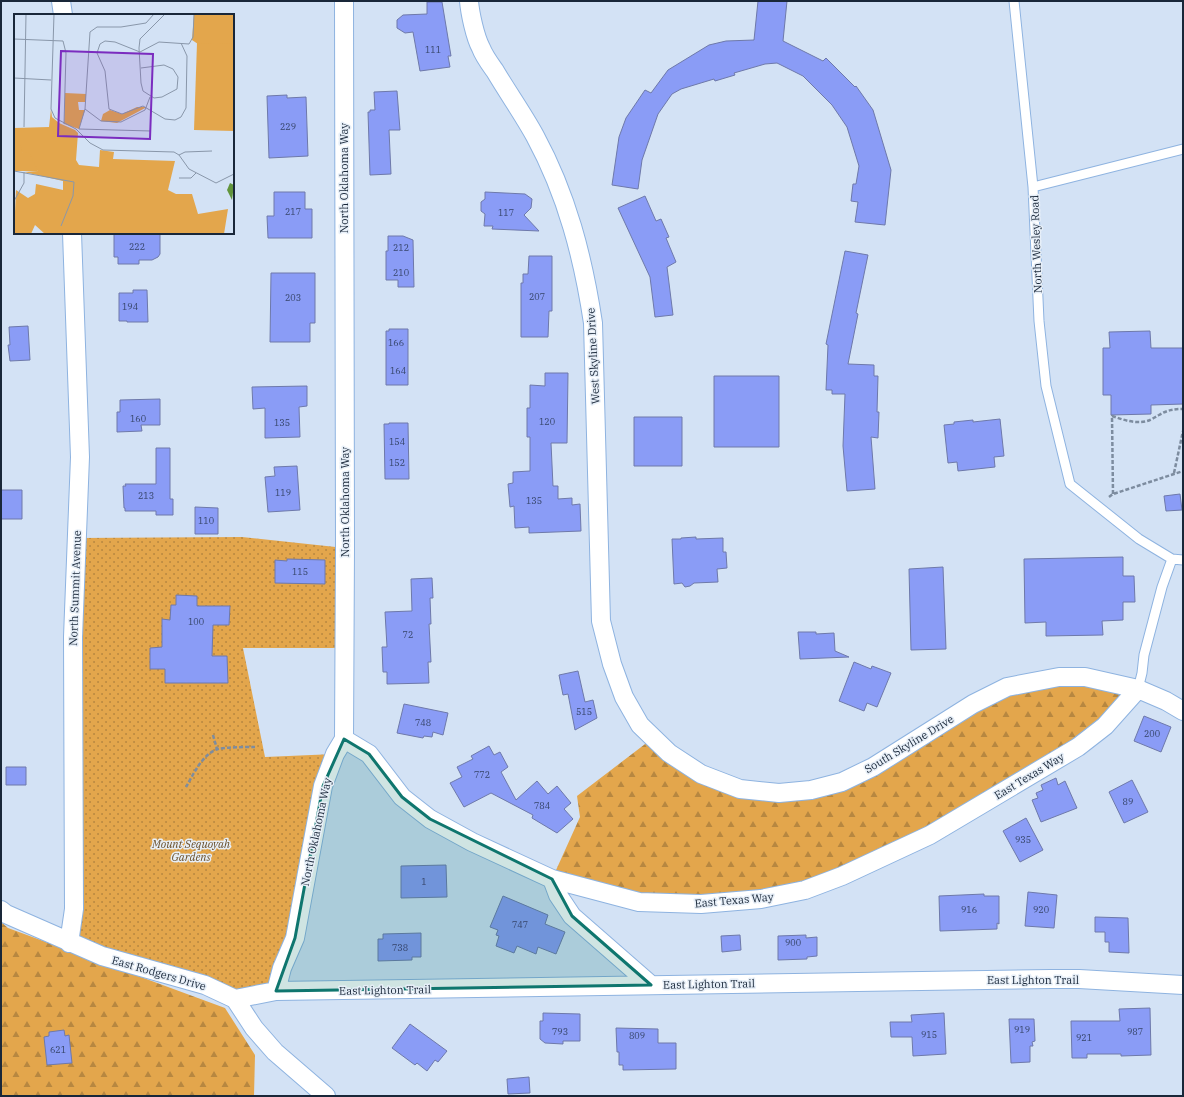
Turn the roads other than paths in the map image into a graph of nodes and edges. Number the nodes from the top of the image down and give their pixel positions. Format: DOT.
graph roads {
  1 [pos="60,1"];
  2 [pos="344,1"];
  3 [pos="469,1"];
  4 [pos="1014,1"];
  5 [pos="63,14"];
  6 [pos="1183,149"];
  7 [pos="1033,187"];
  8 [pos="72,234"];
  9 [pos="1172,559"];
  10 [pos="1183,560"];
  11 [pos="612,664"];
  12 [pos="1138,689"];
  13 [pos="1183,711"];
  14 [pos="344,739"];
  15 [pos="552,879"];
  16 [pos="1,910"];
  17 [pos="69,943"];
  18 [pos="651,985"];
  19 [pos="1183,985"];
  20 [pos="276,992"];
  21 [pos="235,1000"];
  22 [pos="326,1096"];
  1 -- 5 [label="street"];
  2 -- 14 [label="street, North Oklahoma Way"];
  3 -- 11 [label="street, West Skyline Drive"];
  4 -- 7 [label="lane, North Wesley Road"];
  6 -- 7 [label="lane"];
  7 -- 9 [label="lane, North Wesley Road"];
  8 -- 17 [label="street, North Summit Avenue"];
  9 -- 10 [label="lane"];
  9 -- 12 [label="lane"];
  11 -- 12 [label="street, South Skyline Drive"];
  12 -- 13 [label="street, South Skyline Drive"];
  12 -- 15 [label="street, East Texas Way"];
  14 -- 15 [label="street, East Texas Way"];
  14 -- 20 [label="street, North Oklahoma Way"];
  15 -- 18 [label="street"];
  16 -- 17 [label="street, East Rodgers Drive"];
  17 -- 21 [label="street, East Rodgers Drive"];
  18 -- 19 [label="street, East Lighton Trail"];
  18 -- 20 [label="street, East Lighton Trail"];
  20 -- 21 [label="street, East Lighton Trail"];
  21 -- 22 [label="street, East Rodgers Drive"];
}
